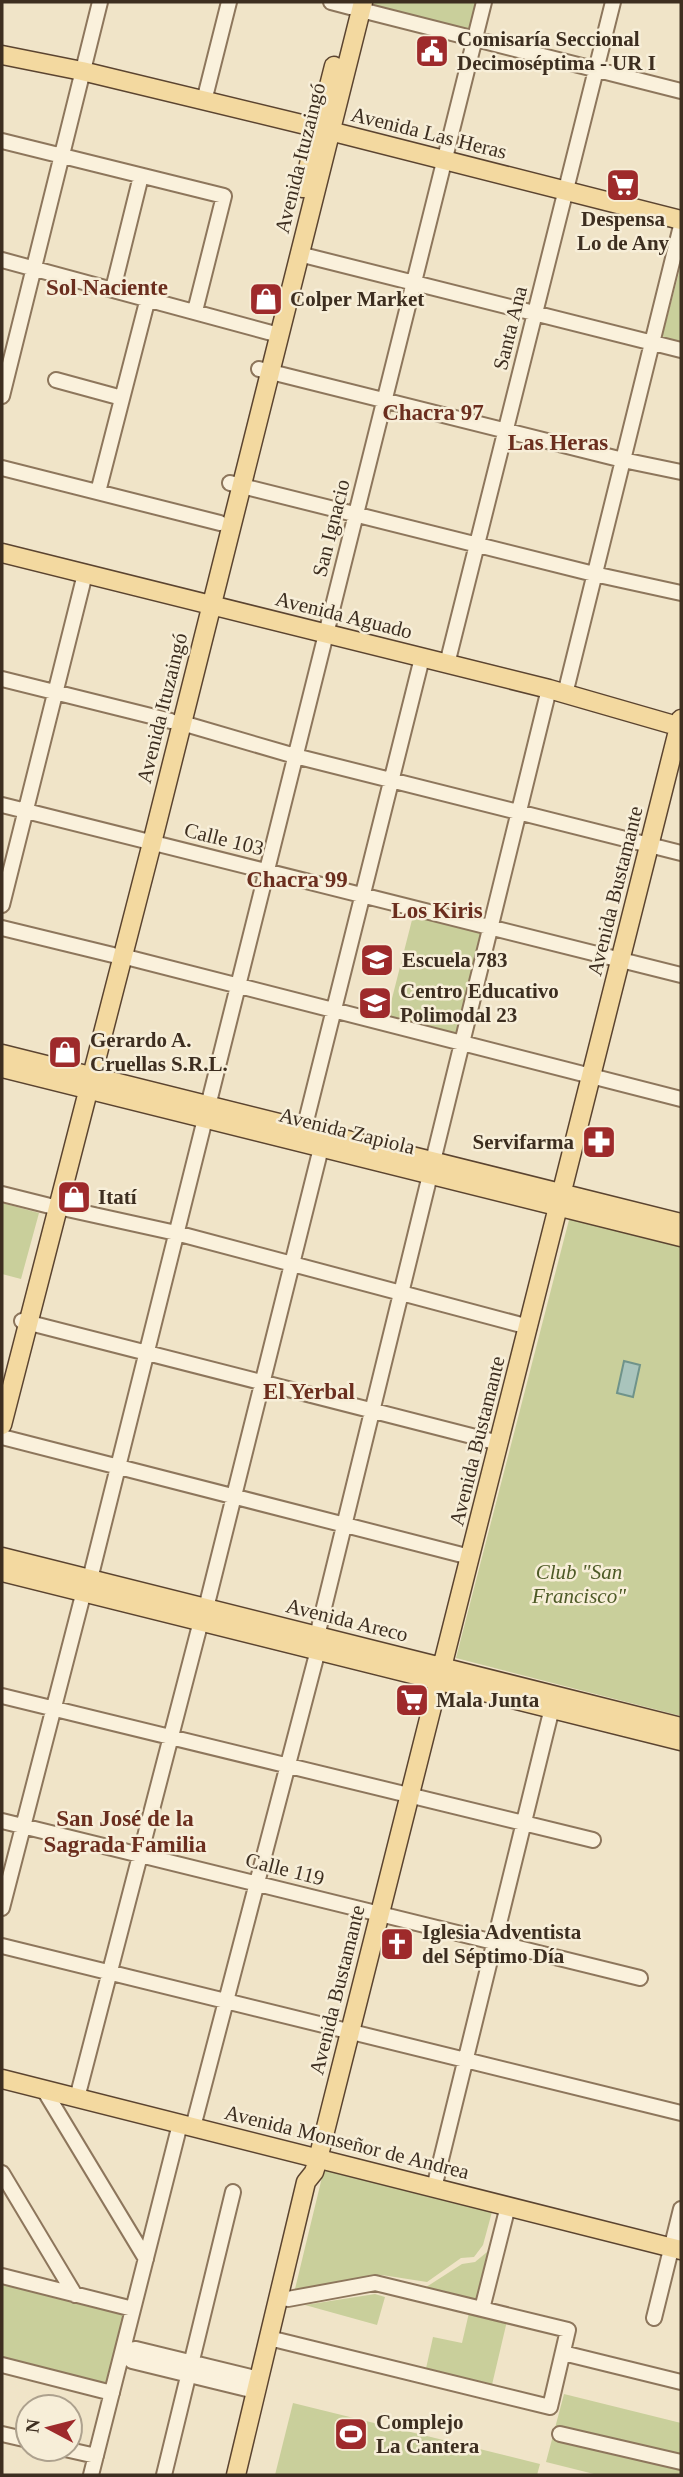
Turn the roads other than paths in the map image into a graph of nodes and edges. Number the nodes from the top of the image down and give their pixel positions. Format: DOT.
graph roads {
  1 [pos="100,2"];
  2 [pos="229,2"];
  3 [pos="331,2"];
  4 [pos="484,2"];
  5 [pos="613,2"];
  6 [pos="356,5"];
  7 [pos="474,39"];
  8 [pos="2,55"];
  9 [pos="596,69"];
  10 [pos="82,71"];
  11 [pos="681,91"];
  12 [pos="204,101"];
  13 [pos="324,130"];
  14 [pos="2,141"];
  15 [pos="62,156"];
  16 [pos="444,160"];
  17 [pos="141,176"];
  18 [pos="566,190"];
  19 [pos="681,220"];
  20 [pos="681,226"];
  21 [pos="299,254"];
  22 [pos="2,260"];
  23 [pos="34,267"];
  24 [pos="414,283"];
  25 [pos="113,289"];
  26 [pos="148,299"];
  27 [pos="195,311"];
  28 [pos="535,313"];
  29 [pos="274,333"];
  30 [pos="652,343"];
  31 [pos="681,350"];
  32 [pos="264,370"];
  33 [pos="56,380"];
  34 [pos="2,396"];
  35 [pos="122,398"];
  36 [pos="384,400"];
  37 [pos="506,431"];
  38 [pos="623,460"];
  39 [pos="2,468"];
  40 [pos="681,472"];
  41 [pos="236,484"];
  42 [pos="97,492"];
  43 [pos="355,515"];
  44 [pos="220,523"];
  45 [pos="477,545"];
  46 [pos="2,553"];
  47 [pos="85,574"];
  48 [pos="594,574"];
  49 [pos="681,593"];
  50 [pos="206,604"];
  51 [pos="326,635"];
  52 [pos="422,658"];
  53 [pos="447,664"];
  54 [pos="2,679"];
  55 [pos="557,692"];
  56 [pos="55,693"];
  57 [pos="176,722"];
  58 [pos="680,725"];
  59 [pos="295,756"];
  60 [pos="391,780"];
  61 [pos="2,804"];
  62 [pos="26,810"];
  63 [pos="519,812"];
  64 [pos="147,841"];
  65 [pos="650,845"];
  66 [pos="681,853"];
  67 [pos="267,871"];
  68 [pos="363,895"];
  69 [pos="2,905"];
  70 [pos="491,927"];
  71 [pos="2,928"];
  72 [pos="117,956"];
  73 [pos="621,959"];
  74 [pos="681,975"];
  75 [pos="238,986"];
  76 [pos="334,1010"];
  77 [pos="463,1043"];
  78 [pos="2,1054"];
  79 [pos="2,1068"];
  80 [pos="591,1076"];
  81 [pos="85,1082"];
  82 [pos="681,1099"];
  83 [pos="206,1112"];
  84 [pos="304,1129"];
  85 [pos="321,1148"];
  86 [pos="432,1168"];
  87 [pos="2,1194"];
  88 [pos="560,1200"];
  89 [pos="54,1207"];
  90 [pos="681,1223"];
  91 [pos="176,1233"];
  92 [pos="681,1237"];
  93 [pos="292,1265"];
  94 [pos="401,1293"];
  95 [pos="25,1322"];
  96 [pos="529,1327"];
  97 [pos="146,1352"];
  98 [pos="262,1384"];
  99 [pos="2,1401"];
  100 [pos="372,1412"];
  101 [pos="2,1425"];
  102 [pos="2,1437"];
  103 [pos="499,1443"];
  104 [pos="118,1466"];
  105 [pos="234,1497"];
  106 [pos="344,1525"];
  107 [pos="2,1557"];
  108 [pos="470,1557"];
  109 [pos="2,1572"];
  110 [pos="87,1585"];
  111 [pos="204,1614"];
  112 [pos="317,1643"];
  113 [pos="439,1673"];
  114 [pos="2,1696"];
  115 [pos="54,1709"];
  116 [pos="552,1709"];
  117 [pos="681,1727"];
  118 [pos="171,1737"];
  119 [pos="681,1741"];
  120 [pos="288,1766"];
  121 [pos="408,1795"];
  122 [pos="2,1821"];
  123 [pos="523,1823"];
  124 [pos="23,1826"];
  125 [pos="593,1840"];
  126 [pos="141,1855"];
  127 [pos="257,1884"];
  128 [pos="2,1908"];
  129 [pos="379,1914"];
  130 [pos="495,1942"];
  131 [pos="2,1946"];
  132 [pos="108,1972"];
  133 [pos="640,1978"];
  134 [pos="226,2001"];
  135 [pos="350,2032"];
  136 [pos="466,2060"];
  137 [pos="2,2080"];
  138 [pos="44,2090"];
  139 [pos="77,2098"];
  140 [pos="681,2113"];
  141 [pos="186,2126"];
  142 [pos="316,2166"];
  143 [pos="2,2173"];
  144 [pos="434,2188"];
  145 [pos="233,2192"];
  146 [pos="508,2206"];
  147 [pos="681,2209"];
  148 [pos="676,2248"];
  149 [pos="146,2259"];
  150 [pos="2,2276"];
  151 [pos="75,2295"];
  152 [pos="288,2299"];
  153 [pos="133,2309"];
  154 [pos="482,2309"];
  155 [pos="654,2318"];
  156 [pos="274,2339"];
  157 [pos="123,2351"];
  158 [pos="563,2353"];
  159 [pos="2,2365"];
  160 [pos="190,2368"];
  161 [pos="681,2382"];
  162 [pos="263,2388"];
  163 [pos="112,2393"];
  164 [pos="560,2434"];
  165 [pos="84,2453"];
  166 [pos="96,2456"];
  167 [pos="681,2462"];
  168 [pos="92,2475"];
  169 [pos="164,2475"];
  170 [pos="236,2475"];
  171 [pos="248,2475"];
  1 -- 10 [label="street"];
  2 -- 12 [label="street"];
  3 -- 6 [label="street"];
  4 -- 7 [label="street, San Ignacio"];
  5 -- 9 [label="street, Santa Ana"];
  6 -- 7 [label="street"];
  6 -- 13 [label="main road, Avenida Ituzaingó"];
  7 -- 9 [label="street"];
  7 -- 16 [label="street, San Ignacio"];
  8 -- 10 [label="main road, Avenida Las Heras"];
  9 -- 11 [label="street"];
  9 -- 18 [label="street, Santa Ana"];
  10 -- 12 [label="main road, Avenida Las Heras"];
  10 -- 15 [label="street"];
  12 -- 13 [label="main road, Avenida Las Heras"];
  13 -- 16 [label="main road, Avenida Las Heras"];
  13 -- 21 [label="main road, Avenida Ituzaingó"];
  13 -- 29 [label="main road, Avenida Ituzaingó"];
  14 -- 15 [label="street"];
  15 -- 17 [label="street"];
  15 -- 23 [label="street"];
  16 -- 18 [label="main road, Avenida Las Heras"];
  16 -- 24 [label="street, San Ignacio"];
  17 -- 25 [label="street"];
  17 -- 27 [label="street"];
  18 -- 19 [label="main road, Avenida Las Heras"];
  18 -- 28 [label="street, Santa Ana"];
  20 -- 30 [label="street"];
  21 -- 24 [label="street"];
  21 -- 29 [label="main road, Avenida Ituzaingó"];
  22 -- 23 [label="street"];
  23 -- 25 [label="street"];
  23 -- 34 [label="street"];
  24 -- 28 [label="street"];
  24 -- 36 [label="street, San Ignacio"];
  25 -- 26 [label="street"];
  26 -- 27 [label="street"];
  26 -- 35 [label="street"];
  27 -- 29 [label="street"];
  28 -- 30 [label="street"];
  28 -- 37 [label="street, Santa Ana"];
  29 -- 32 [label="main road, Avenida Ituzaingó"];
  30 -- 31 [label="street"];
  30 -- 38 [label="street"];
  32 -- 36 [label="street"];
  32 -- 41 [label="main road, Avenida Ituzaingó"];
  33 -- 35 [label="street"];
  35 -- 42 [label="street"];
  36 -- 37 [label="street"];
  36 -- 43 [label="street, San Ignacio"];
  37 -- 38 [label="street"];
  37 -- 45 [label="street, Santa Ana"];
  38 -- 40 [label="street"];
  38 -- 48 [label="street"];
  39 -- 42 [label="street"];
  41 -- 43 [label="street"];
  41 -- 44 [label="main road, Avenida Ituzaingó"];
  41 -- 50 [label="main road, Avenida Ituzaingó"];
  42 -- 44 [label="street"];
  43 -- 45 [label="street"];
  43 -- 51 [label="street, San Ignacio"];
  44 -- 50 [label="main road, Avenida Ituzaingó"];
  45 -- 48 [label="street"];
  45 -- 53 [label="street, Santa Ana"];
  46 -- 47 [label="main road, Avenida Aguado"];
  47 -- 50 [label="main road, Avenida Aguado"];
  47 -- 56 [label="street"];
  48 -- 49 [label="street"];
  48 -- 55 [label="street"];
  50 -- 51 [label="main road, Avenida Aguado"];
  50 -- 57 [label="main road, Avenida Ituzaingó"];
  51 -- 52 [label="main road, Avenida Aguado"];
  51 -- 59 [label="street, San Ignacio"];
  52 -- 53 [label="main road, Avenida Aguado"];
  52 -- 60 [label="street"];
  53 -- 55 [label="main road, Avenida Aguado"];
  54 -- 56 [label="street"];
  55 -- 58 [label="main road, Avenida Aguado"];
  55 -- 63 [label="street"];
  56 -- 57 [label="street"];
  56 -- 62 [label="street"];
  57 -- 59 [label="street"];
  57 -- 64 [label="main road, Avenida Ituzaingó"];
  58 -- 65 [label="main road, Avenida Bustamante"];
  59 -- 60 [label="street"];
  59 -- 67 [label="street, San Ignacio"];
  60 -- 63 [label="street"];
  60 -- 68 [label="street"];
  61 -- 62 [label="street, Calle 103"];
  62 -- 64 [label="street, Calle 103"];
  62 -- 69 [label="street"];
  63 -- 65 [label="street"];
  63 -- 70 [label="street"];
  64 -- 67 [label="street, Calle 103"];
  64 -- 72 [label="main road, Avenida Ituzaingó"];
  65 -- 66 [label="street"];
  65 -- 73 [label="main road, Avenida Bustamante"];
  67 -- 68 [label="street, Calle 103"];
  67 -- 75 [label="street, San Ignacio"];
  68 -- 70 [label="street, Calle 103"];
  68 -- 76 [label="street"];
  70 -- 73 [label="street, Calle 103"];
  70 -- 77 [label="street"];
  71 -- 72 [label="street"];
  72 -- 75 [label="street"];
  72 -- 81 [label="main road, Avenida Ituzaingó"];
  73 -- 74 [label="street, Calle 103"];
  73 -- 80 [label="main road, Avenida Bustamante"];
  75 -- 76 [label="street"];
  75 -- 83 [label="street, San Ignacio"];
  76 -- 77 [label="street"];
  76 -- 84 [label="street"];
  77 -- 80 [label="street"];
  77 -- 86 [label="street"];
  78 -- 81 [label="main road, Avenida Zapiola"];
  79 -- 81 [label="main road, Avenida Zapiola"];
  80 -- 82 [label="street"];
  80 -- 88 [label="main road, Avenida Bustamante"];
  81 -- 83 [label="main road, Avenida Zapiola"];
  81 -- 89 [label="main road, Avenida Ituzaingó"];
  83 -- 84 [label="main road, Avenida Zapiola"];
  83 -- 85 [label="main road, Avenida Zapiola"];
  83 -- 91 [label="street, San Ignacio"];
  84 -- 86 [label="main road, Avenida Zapiola"];
  85 -- 86 [label="main road, Avenida Zapiola"];
  85 -- 93 [label="street"];
  86 -- 88 [label="main road, Avenida Zapiola"];
  86 -- 94 [label="street"];
  87 -- 89 [label="street"];
  88 -- 90 [label="main road, Avenida Zapiola"];
  88 -- 92 [label="main road, Avenida Zapiola"];
  88 -- 96 [label="main road, Avenida Bustamante"];
  89 -- 91 [label="street"];
  89 -- 95 [label="main road, Avenida Ituzaingó"];
  91 -- 93 [label="street"];
  91 -- 97 [label="street, San Ignacio"];
  93 -- 94 [label="street"];
  93 -- 98 [label="street"];
  94 -- 96 [label="street"];
  94 -- 100 [label="street"];
  95 -- 97 [label="street"];
  95 -- 99 [label="main road, Avenida Ituzaingó"];
  95 -- 101 [label="main road, Avenida Ituzaingó"];
  96 -- 103 [label="main road, Avenida Bustamante"];
  97 -- 98 [label="street"];
  97 -- 104 [label="street, San Ignacio"];
  98 -- 100 [label="street"];
  98 -- 105 [label="street"];
  100 -- 103 [label="street"];
  100 -- 106 [label="street"];
  102 -- 104 [label="street"];
  103 -- 108 [label="main road, Avenida Bustamante"];
  104 -- 105 [label="street"];
  104 -- 110 [label="street, San Ignacio"];
  105 -- 106 [label="street"];
  105 -- 111 [label="street"];
  106 -- 108 [label="street"];
  106 -- 112 [label="street"];
  107 -- 110 [label="main road, Avenida Areco"];
  108 -- 113 [label="main road, Avenida Bustamante"];
  109 -- 110 [label="main road, Avenida Areco"];
  110 -- 111 [label="main road, Avenida Areco"];
  110 -- 115 [label="street, San Ignacio"];
  111 -- 112 [label="main road, Avenida Areco"];
  111 -- 118 [label="street"];
  112 -- 113 [label="main road, Avenida Areco"];
  112 -- 120 [label="street"];
  113 -- 116 [label="main road, Avenida Areco"];
  113 -- 117 [label="main road, Avenida Areco"];
  113 -- 121 [label="main road, Avenida Bustamante"];
  114 -- 115 [label="street"];
  115 -- 118 [label="street"];
  115 -- 124 [label="street, San Ignacio"];
  116 -- 119 [label="main road, Avenida Areco"];
  116 -- 123 [label="street"];
  118 -- 120 [label="street"];
  118 -- 126 [label="street"];
  120 -- 121 [label="street"];
  120 -- 127 [label="street"];
  121 -- 123 [label="street"];
  121 -- 129 [label="main road, Avenida Bustamante"];
  122 -- 124 [label="street, Calle 119"];
  123 -- 125 [label="street"];
  123 -- 130 [label="street"];
  124 -- 126 [label="street, Calle 119"];
  124 -- 128 [label="street, San Ignacio"];
  126 -- 127 [label="street, Calle 119"];
  126 -- 132 [label="street"];
  127 -- 129 [label="street, Calle 119"];
  127 -- 134 [label="street"];
  129 -- 130 [label="street, Calle 119"];
  129 -- 135 [label="main road, Avenida Bustamante"];
  130 -- 133 [label="street, Calle 119"];
  130 -- 136 [label="street"];
  131 -- 132 [label="street"];
  132 -- 134 [label="street"];
  132 -- 139 [label="street"];
  134 -- 135 [label="street"];
  134 -- 141 [label="street"];
  135 -- 136 [label="street"];
  135 -- 142 [label="main road, Avenida Bustamante"];
  136 -- 140 [label="street"];
  136 -- 144 [label="street"];
  137 -- 138 [label="main road, Avenida Monseñor de Andrea"];
  138 -- 139 [label="main road, Avenida Monseñor de Andrea"];
  138 -- 149 [label="street"];
  139 -- 141 [label="main road, Avenida Monseñor de Andrea"];
  141 -- 142 [label="main road, Avenida Monseñor de Andrea"];
  141 -- 149 [label="street"];
  142 -- 144 [label="main road, Avenida Monseñor de Andrea"];
  142 -- 152 [label="main road, Avenida Bustamante"];
  142 -- 156 [label="main road, Avenida Bustamante"];
  143 -- 151 [label="street"];
  144 -- 146 [label="main road, Avenida Monseñor de Andrea"];
  145 -- 160 [label="street"];
  146 -- 148 [label="main road, Avenida Monseñor de Andrea"];
  146 -- 154 [label="street"];
  147 -- 148 [label="street"];
  148 -- 155 [label="street"];
  149 -- 153 [label="street"];
  150 -- 151 [label="street"];
  151 -- 153 [label="street"];
  152 -- 154 [label="street"];
  152 -- 156 [label="main road, Avenida Bustamante"];
  153 -- 157 [label="street"];
  154 -- 158 [label="street"];
  156 -- 158 [label="street"];
  156 -- 162 [label="main road, Avenida Bustamante"];
  157 -- 160 [label="street"];
  157 -- 163 [label="street"];
  158 -- 161 [label="street"];
  159 -- 163 [label="street"];
  160 -- 162 [label="street"];
  160 -- 169 [label="street"];
  162 -- 170 [label="main road, Avenida Bustamante"];
  162 -- 171 [label="main road, Avenida Bustamante"];
  163 -- 166 [label="street"];
  164 -- 167 [label="street"];
  165 -- 166 [label="street"];
  166 -- 168 [label="street"];
}
